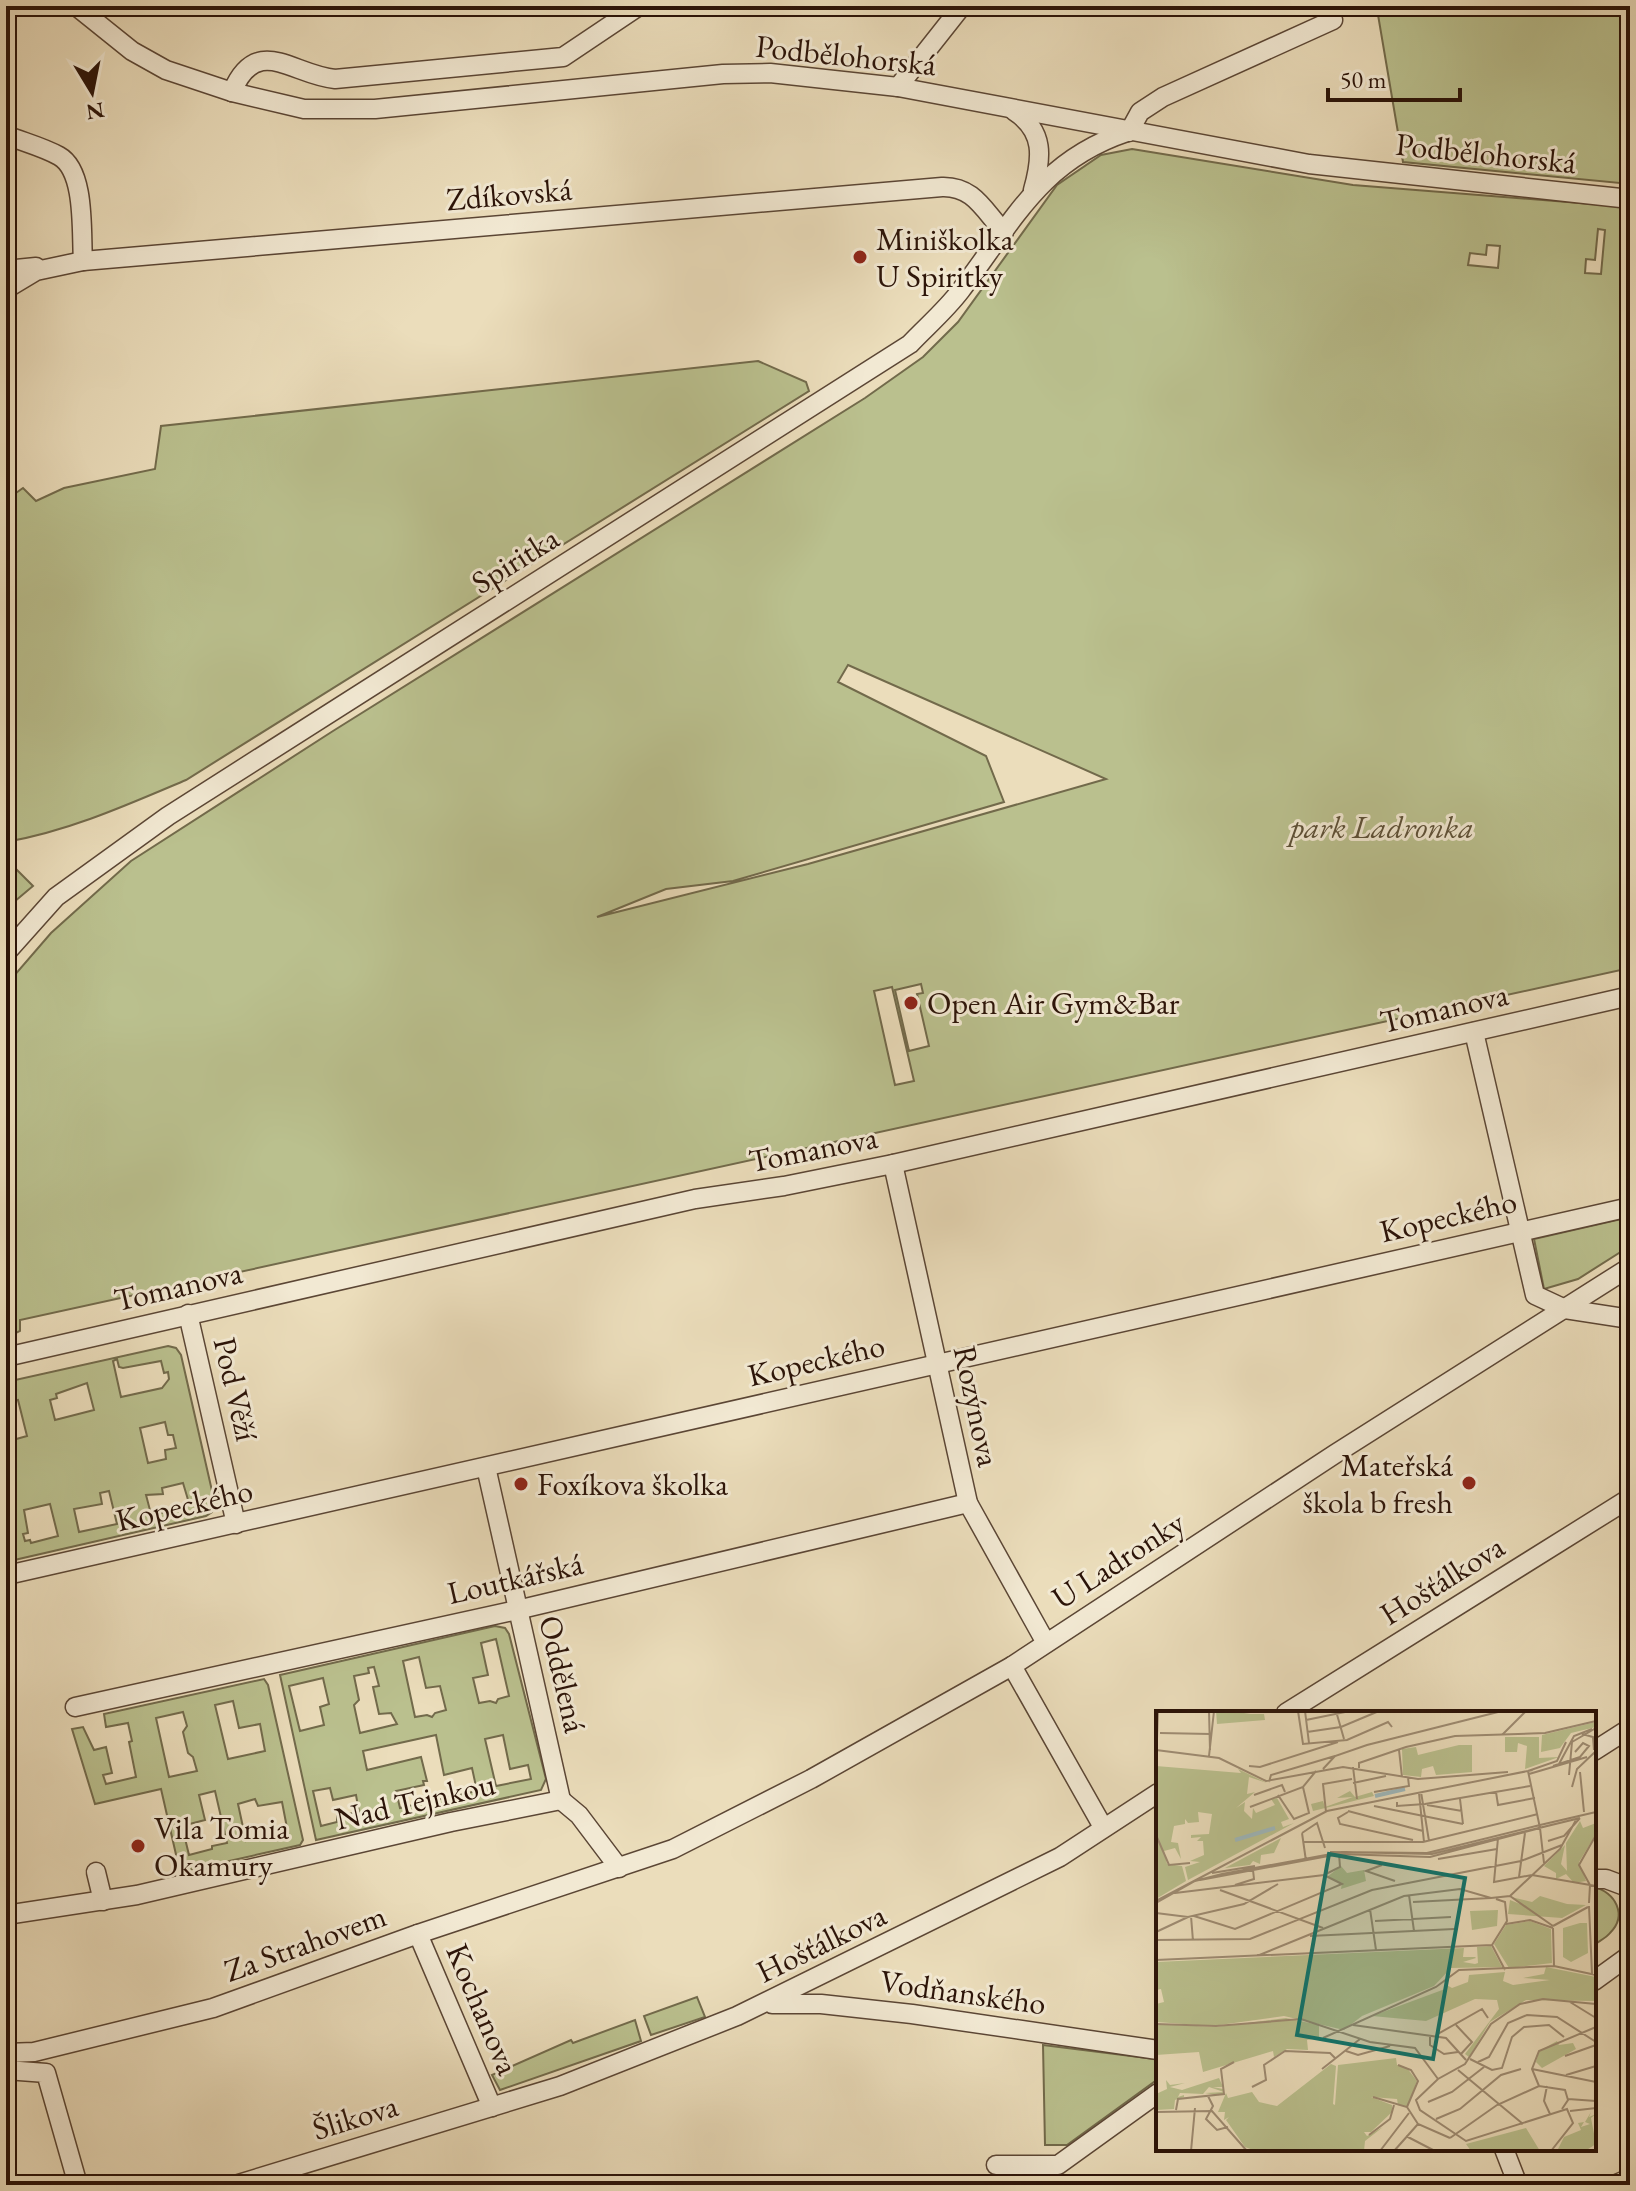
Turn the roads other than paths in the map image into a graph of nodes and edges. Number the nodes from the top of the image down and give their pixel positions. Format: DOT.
graph roads {
  1 [pos="76,6"];
  2 [pos="639,6"];
  3 [pos="962,6"];
  4 [pos="1333,20"];
  5 [pos="898,87"];
  6 [pos="232,92"];
  7 [pos="1006,106"];
  8 [pos="1053,117"];
  9 [pos="1129,132"];
  10 [pos="6,135"];
  11 [pos="1036,137"];
  12 [pos="1032,193"];
  13 [pos="1630,199"];
  14 [pos="1004,232"];
  15 [pos="83,261"];
  16 [pos="6,270"];
  17 [pos="6,289"];
  18 [pos="6,953"];
  19 [pos="1630,996"];
  20 [pos="1474,1032"];
  21 [pos="893,1164"];
  22 [pos="1630,1207"];
  23 [pos="1520,1231"];
  24 [pos="1630,1267"];
  25 [pos="1565,1309"];
  26 [pos="188,1314"];
  27 [pos="1630,1319"];
  28 [pos="6,1357"];
  29 [pos="937,1362"];
  30 [pos="486,1467"];
  31 [pos="1630,1498"];
  32 [pos="968,1503"];
  33 [pos="236,1524"];
  34 [pos="16,1573"];
  35 [pos="517,1610"];
  36 [pos="1046,1643"];
  37 [pos="1012,1666"];
  38 [pos="75,1707"];
  39 [pos="1289,1711"];
  40 [pos="1630,1728"];
  41 [pos="1596,1750"];
  42 [pos="1156,1794"];
  43 [pos="561,1800"];
  44 [pos="1103,1827"];
  45 [pos="619,1868"];
  46 [pos="96,1872"];
  47 [pos="1596,1879"];
  48 [pos="1630,1888"];
  49 [pos="103,1901"];
  50 [pos="6,1915"];
  51 [pos="418,1934"];
  52 [pos="1630,1955"];
  53 [pos="1596,1980"];
  54 [pos="767,2004"];
  55 [pos="1154,2049"];
  56 [pos="6,2053"];
  57 [pos="6,2070"];
  58 [pos="1156,2094"];
  59 [pos="492,2107"];
  60 [pos="1505,2151"];
  61 [pos="996,2165"];
  62 [pos="1058,2165"];
  63 [pos="1630,2178"];
  64 [pos="78,2185"];
  65 [pos="235,2185"];
  66 [pos="1062,2185"];
  67 [pos="1518,2185"];
  68 [pos="1614,2185"];
  1 -- 6 [label="street, Podbělohorská"];
  2 -- 6 [label="street"];
  3 -- 5 [label="street"];
  4 -- 9 [label="street"];
  5 -- 6 [label="street, Podbělohorská"];
  5 -- 7 [label="street, Podbělohorská"];
  7 -- 8 [label="street, Podbělohorská"];
  7 -- 11 [label="street"];
  8 -- 9 [label="street, Podbělohorská"];
  8 -- 11 [label="street"];
  9 -- 12 [label="street, Spiritka"];
  9 -- 13 [label="street, Podbělohorská"];
  10 -- 15 [label="street"];
  11 -- 12 [label="street, Spiritka"];
  12 -- 14 [label="street, Spiritka"];
  14 -- 15 [label="street, Zdíkovská"];
  14 -- 18 [label="street, Spiritka"];
  15 -- 16 [label="street"];
  15 -- 17 [label="street, Zdíkovská"];
  19 -- 20 [label="street, Tomanova"];
  20 -- 21 [label="street, Tomanova"];
  20 -- 23 [label="street"];
  21 -- 26 [label="street, Tomanova"];
  21 -- 29 [label="street, Rozýnova"];
  22 -- 23 [label="street, Kopeckého"];
  23 -- 25 [label="street"];
  23 -- 29 [label="street, Kopeckého"];
  24 -- 25 [label="street, U Ladronky"];
  25 -- 27 [label="street"];
  25 -- 36 [label="street, U Ladronky"];
  26 -- 28 [label="street, Tomanova"];
  26 -- 33 [label="street, Pod Věží"];
  29 -- 30 [label="street, Kopeckého"];
  29 -- 32 [label="street, Rozýnova"];
  30 -- 33 [label="street, Kopeckého"];
  30 -- 35 [label="street, Oddělená"];
  31 -- 39 [label="street, Hošťálkova"];
  32 -- 35 [label="street, Loutkářská"];
  32 -- 36 [label="street, Rozýnova"];
  33 -- 34 [label="street, Kopeckého"];
  35 -- 38 [label="street, Loutkářská"];
  35 -- 43 [label="street, Oddělená"];
  36 -- 37 [label="street, U Ladronky"];
  37 -- 44 [label="street"];
  37 -- 45 [label="street, U Ladronky"];
  40 -- 41 [label="street"];
  42 -- 44 [label="street, Hošťálkova"];
  43 -- 45 [label="street"];
  43 -- 49 [label="street, Nad Tejnkou"];
  44 -- 54 [label="street, Hošťálkova"];
  45 -- 51 [label="street, Za Strahovem"];
  46 -- 49 [label="street"];
  47 -- 48 [label="street"];
  49 -- 50 [label="street, Nad Tejnkou"];
  51 -- 56 [label="street, Za Strahovem"];
  51 -- 59 [label="street, Kochanova"];
  52 -- 53 [label="street"];
  54 -- 55 [label="street, Vodňanského"];
  54 -- 59 [label="street, Hošťálkova"];
  57 -- 64 [label="street"];
  58 -- 62 [label="street"];
  59 -- 65 [label="street, Šlikova"];
  60 -- 67 [label="street"];
  61 -- 62 [label="street"];
  62 -- 66 [label="street"];
  63 -- 68 [label="street"];
}
